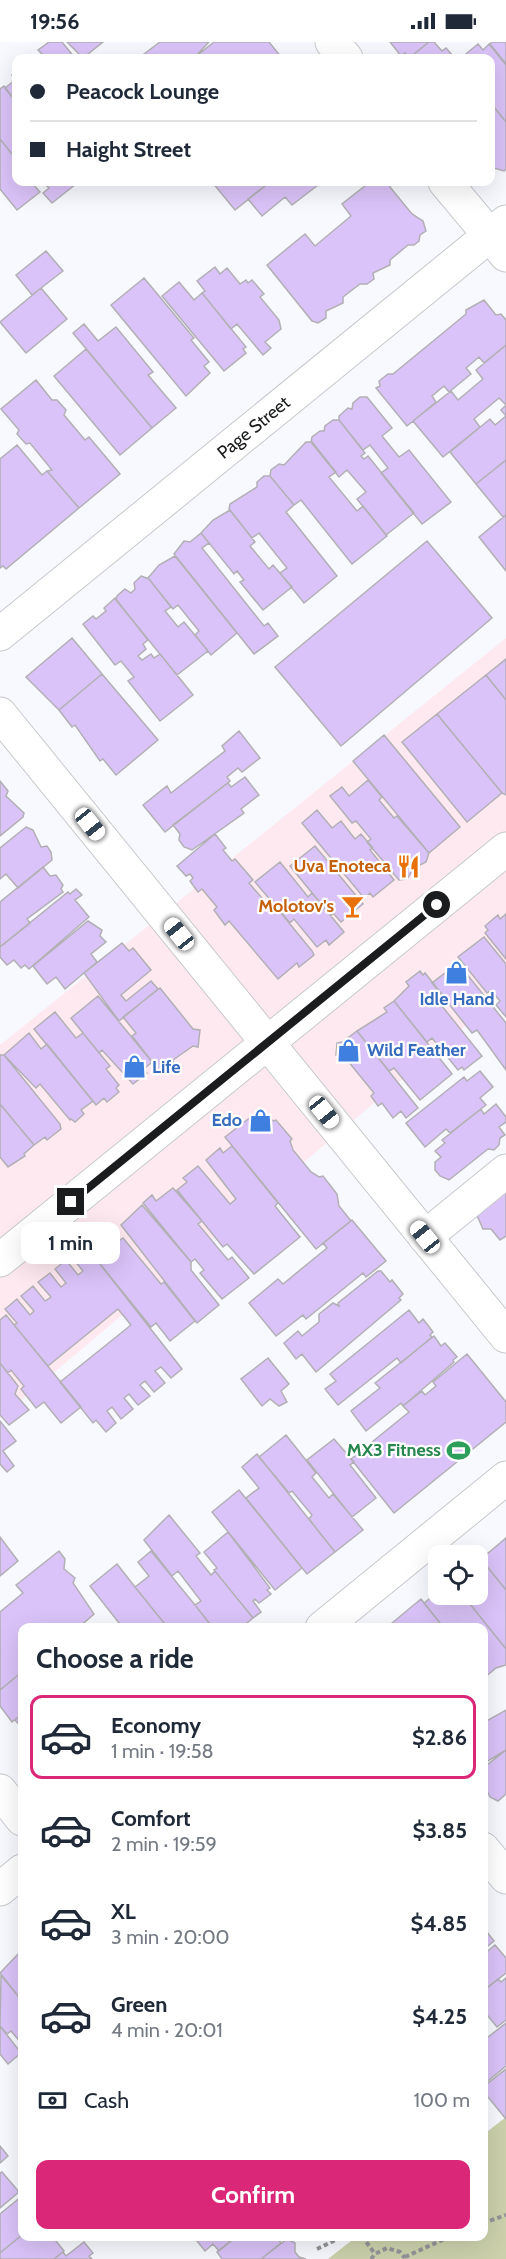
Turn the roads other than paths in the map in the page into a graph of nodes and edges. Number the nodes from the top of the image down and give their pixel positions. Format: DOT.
graph roads {
  1 [pos="332,42"];
  2 [pos="342,54"];
  3 [pos="450,186"];
  4 [pos="501,238"];
  5 [pos="0,634"];
  6 [pos="0,714"];
  7 [pos="506,849"];
  8 [pos="267,1043"];
  9 [pos="506,1171"];
  10 [pos="425,1237"];
  11 [pos="0,1260"];
  12 [pos="506,1336"];
  13 [pos="506,1478"];
  14 [pos="328,1623"];
  15 [pos="0,1791"];
  16 [pos="18,1814"];
  17 [pos="488,1855"];
  18 [pos="18,1874"];
  19 [pos="506,1877"];
  20 [pos="0,1889"];
  1 -- 2 [label="street"];
  3 -- 4 [label="street"];
  4 -- 5 [label="street, Page Street"];
  6 -- 8 [label="street"];
  7 -- 8 [label="street"];
  8 -- 10 [label="street"];
  8 -- 11 [label="street"];
  9 -- 10 [label="street"];
  10 -- 12 [label="street"];
  13 -- 14 [label="street"];
  15 -- 16 [label="street"];
  17 -- 19 [label="street"];
  18 -- 20 [label="street"];
}
